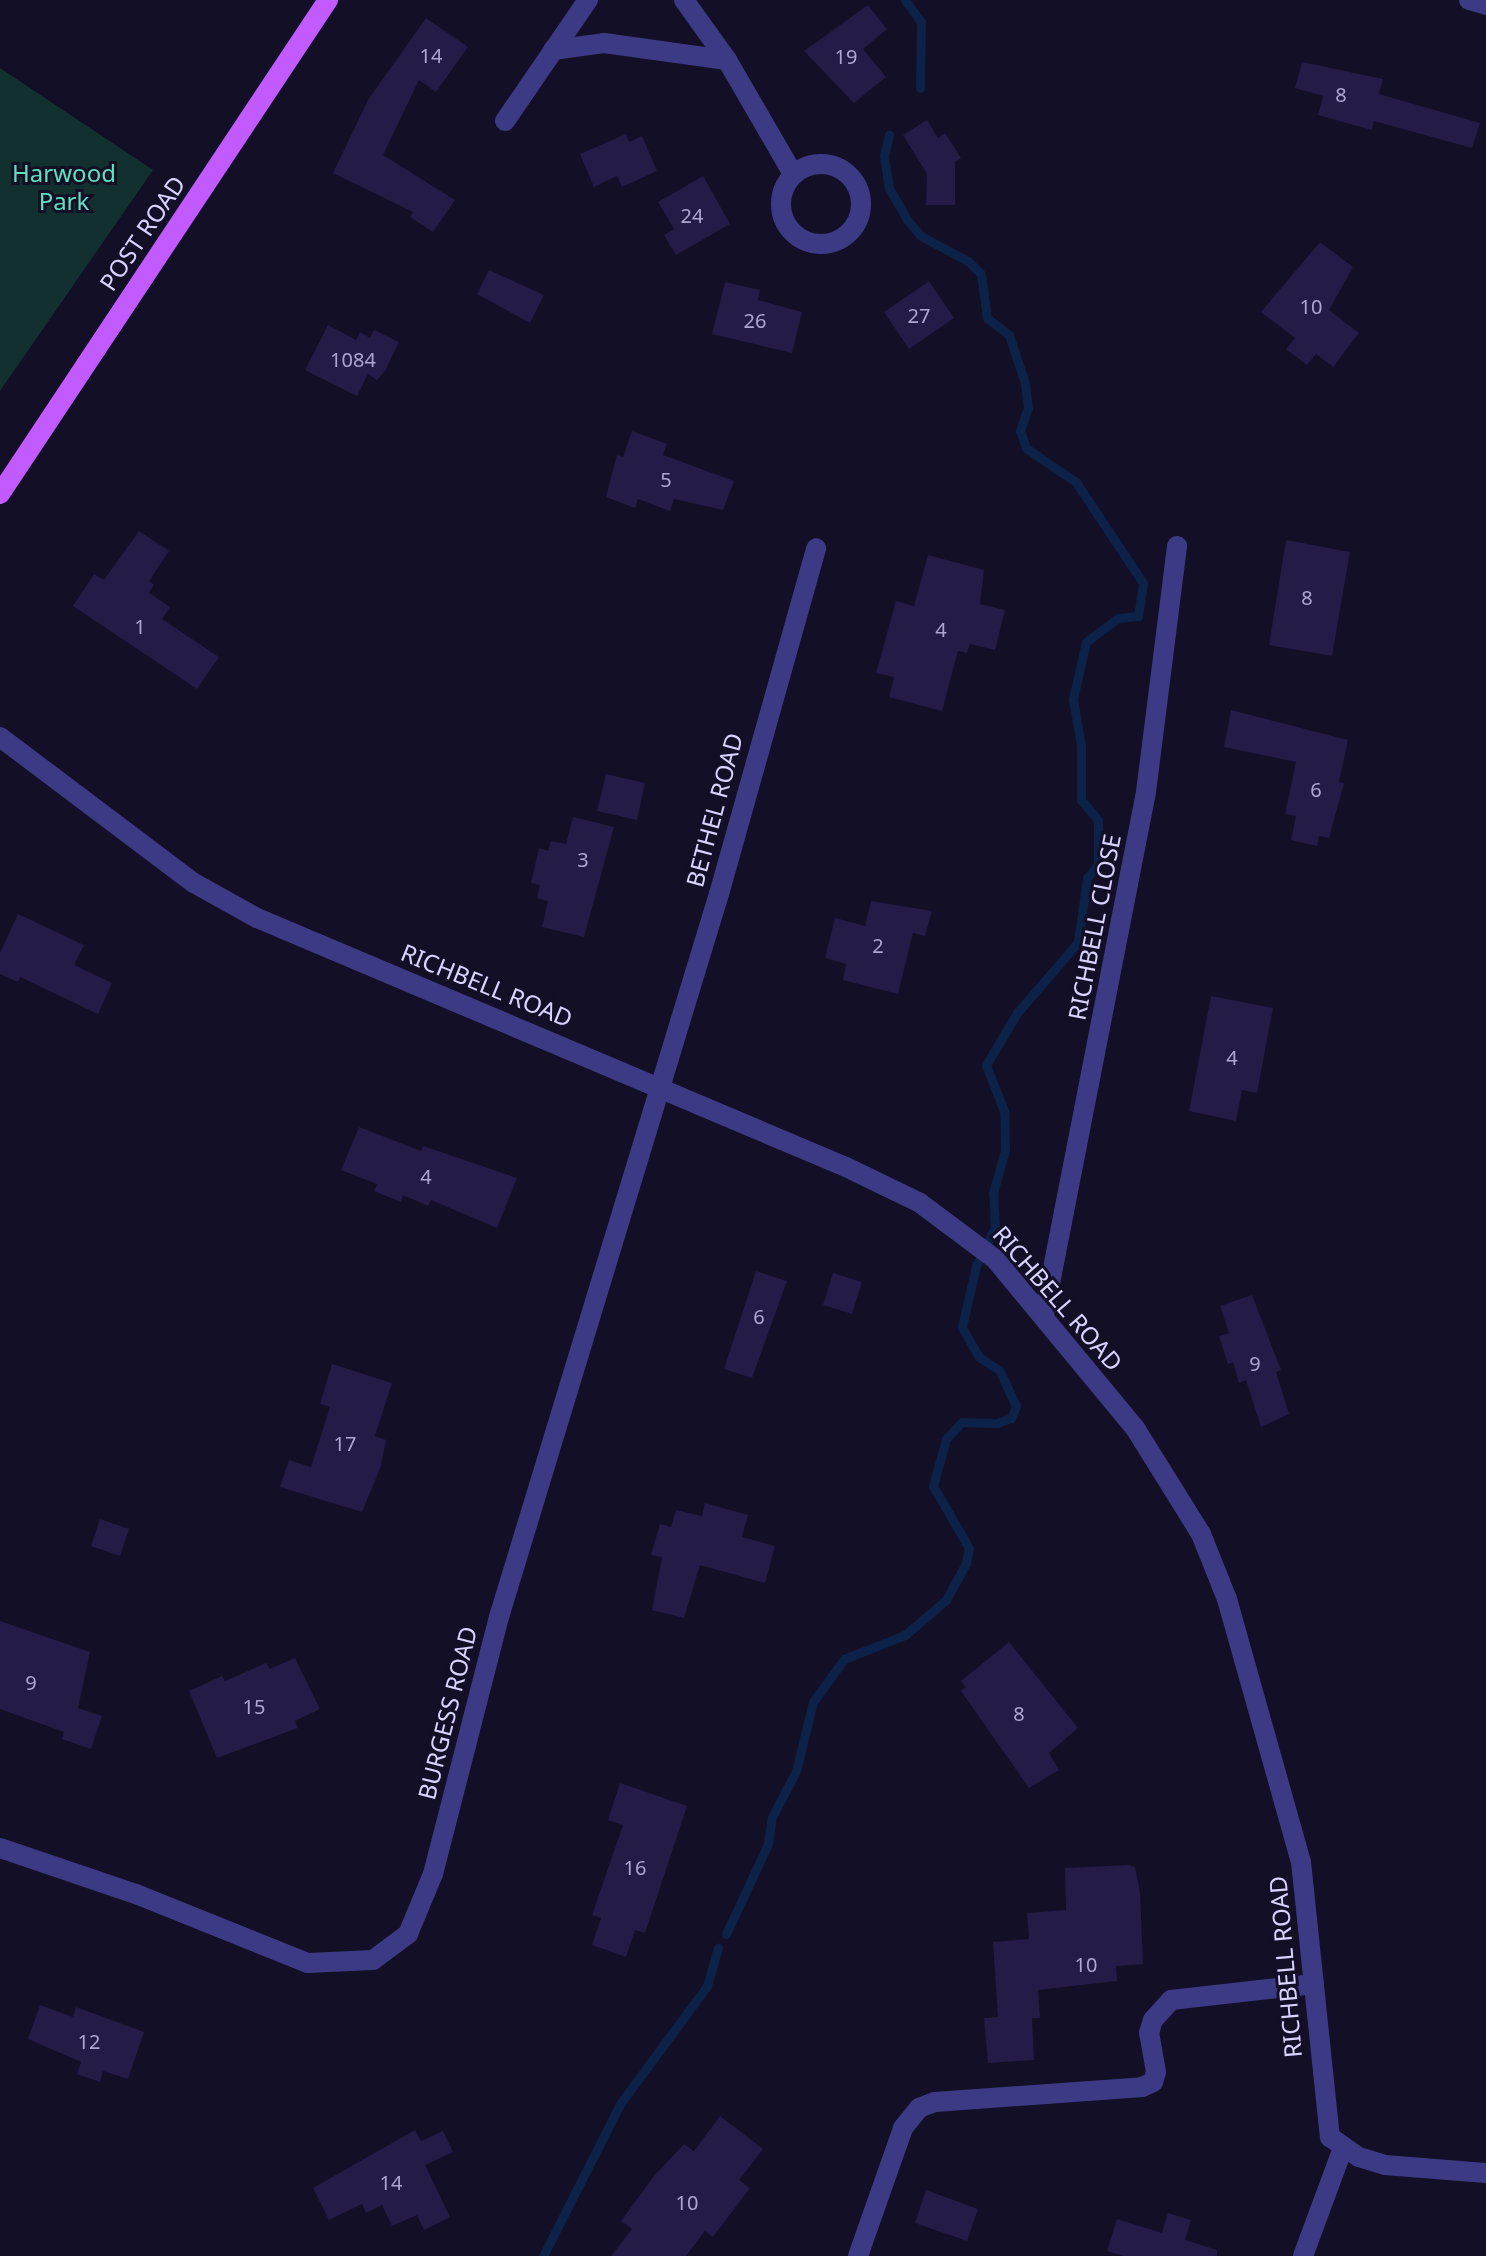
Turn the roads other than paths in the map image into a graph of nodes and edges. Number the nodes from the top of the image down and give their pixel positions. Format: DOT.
graph roads {
  1 [pos="328,0"];
  2 [pos="588,0"];
  3 [pos="684,0"];
  4 [pos="1469,0"];
  5 [pos="1486,5"];
  6 [pos="553,50"];
  7 [pos="727,60"];
  8 [pos="505,121"];
  9 [pos="793,174"];
  10 [pos="0,494"];
  11 [pos="1177,546"];
  12 [pos="816,548"];
  13 [pos="0,737"];
  14 [pos="661,1085"];
  15 [pos="1044,1314"];
  16 [pos="0,1848"];
  17 [pos="1314,1984"];
  18 [pos="1343,2148"];
  19 [pos="1486,2173"];
  20 [pos="858,2256"];
  21 [pos="1303,2256"];
  1 -- 10 [label="main road, POST ROAD"];
  2 -- 6 [label="street"];
  3 -- 7 [label="street"];
  4 -- 5 [label="street"];
  6 -- 7 [label="street"];
  6 -- 8 [label="street"];
  7 -- 9 [label="street"];
  9 -- 9 [label="street"];
  11 -- 15 [label="street, RICHBELL CLOSE"];
  12 -- 14 [label="street, BETHEL ROAD"];
  13 -- 14 [label="street, RICHBELL ROAD"];
  14 -- 15 [label="street, RICHBELL ROAD"];
  14 -- 16 [label="street, BURGESS ROAD"];
  15 -- 17 [label="street, RICHBELL ROAD"];
  17 -- 18 [label="street, RICHBELL ROAD"];
  17 -- 20 [label="street"];
  18 -- 19 [label="street"];
  18 -- 21 [label="street"];
}
